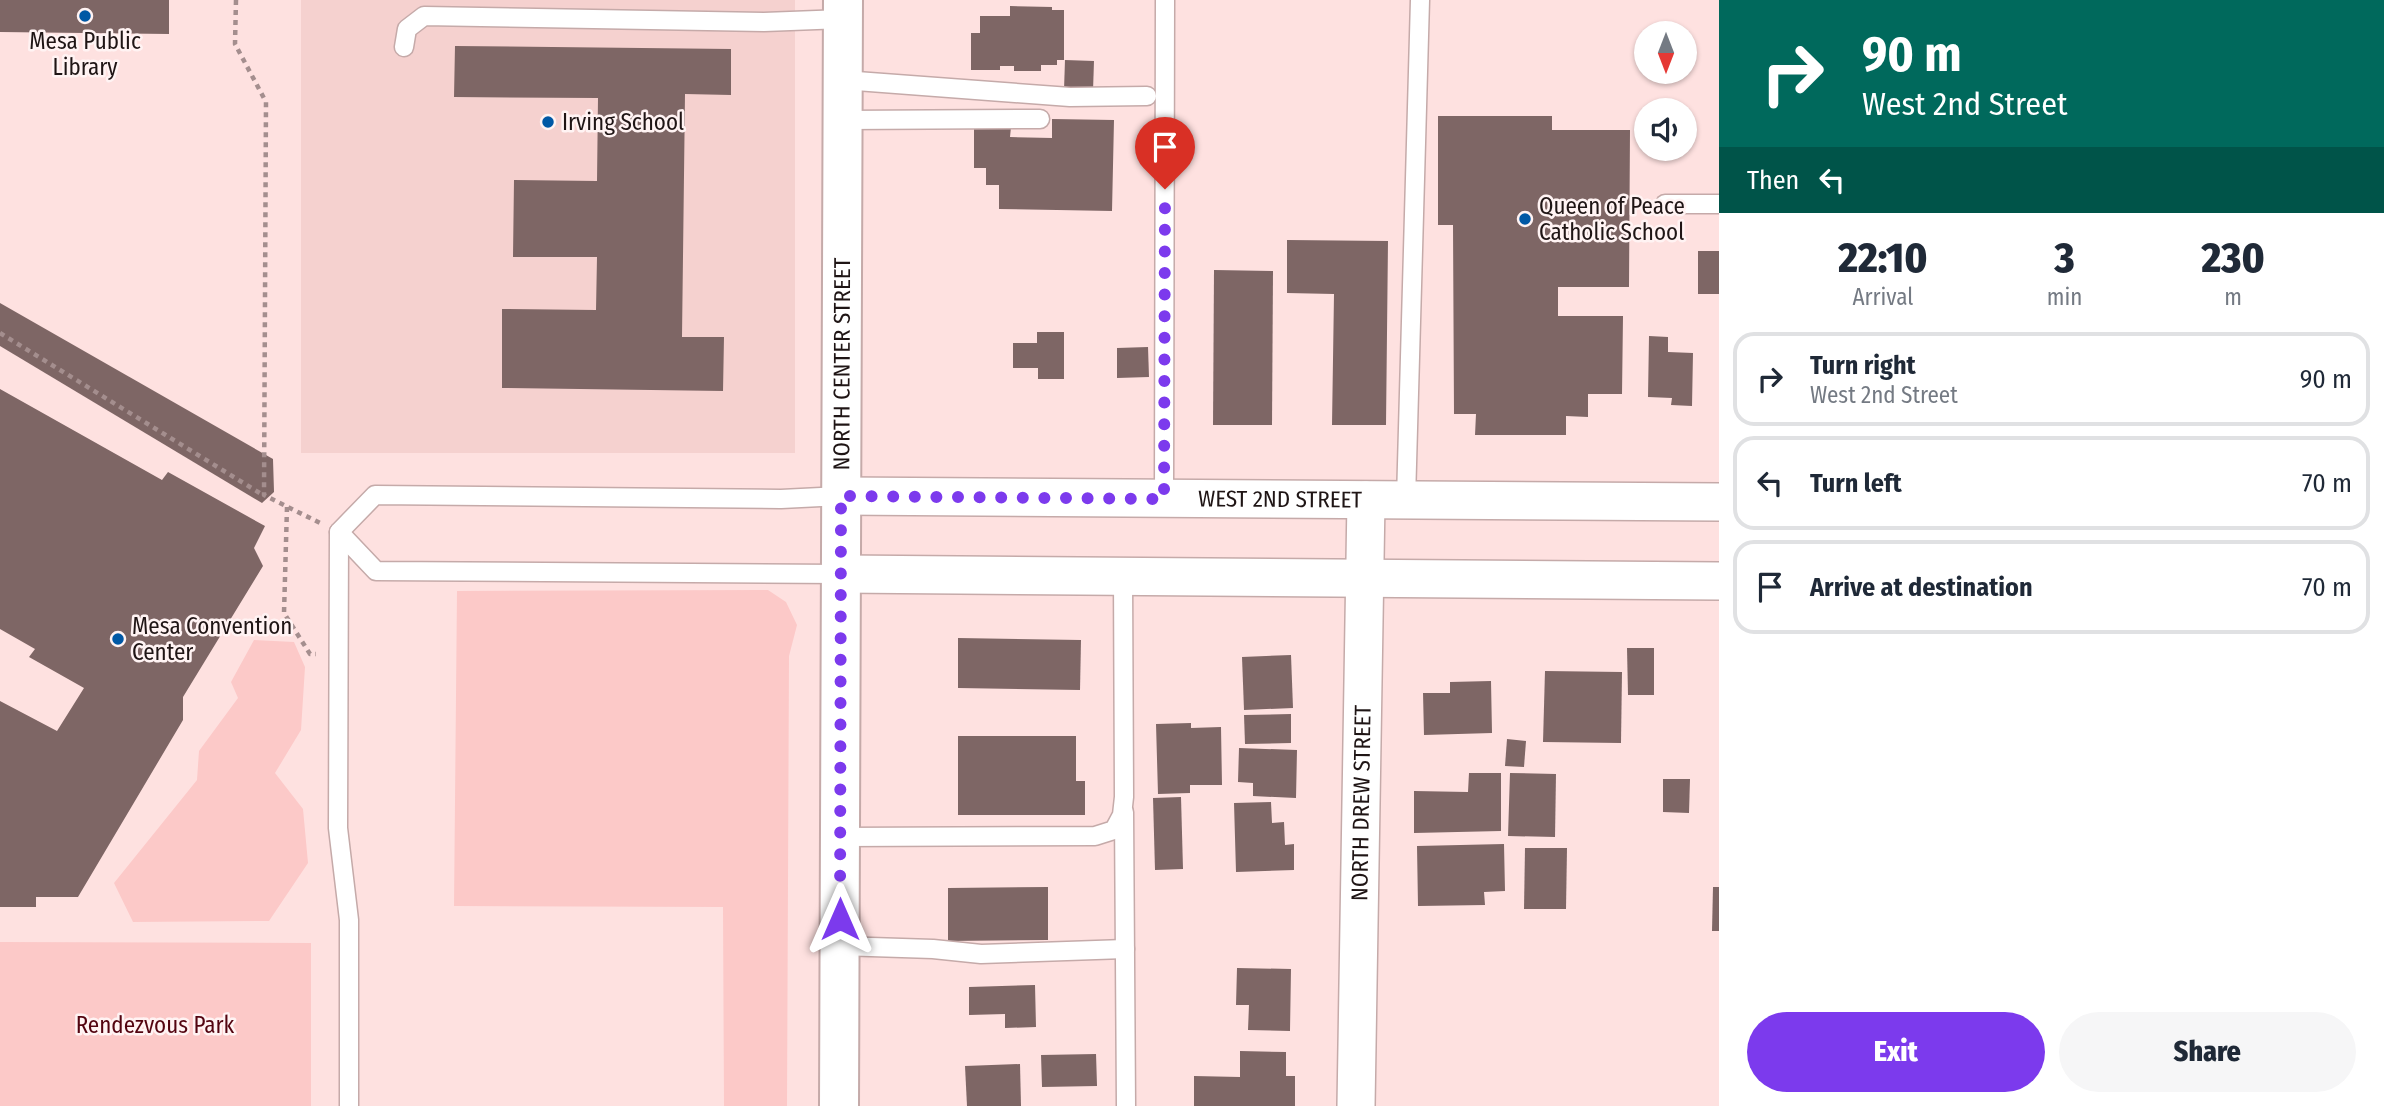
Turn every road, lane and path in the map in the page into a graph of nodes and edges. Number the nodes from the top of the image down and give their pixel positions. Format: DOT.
graph roads {
  1 [pos="236,0"];
  2 [pos="1165,0"];
  3 [pos="1420,0"];
  4 [pos="843,9"];
  5 [pos="404,47"];
  6 [pos="843,80"];
  7 [pos="1147,96"];
  8 [pos="1040,119"];
  9 [pos="843,120"];
  10 [pos="1665,204"];
  11 [pos="1719,204"];
  12 [pos="0,333"];
  13 [pos="264,495"];
  14 [pos="841,496"];
  15 [pos="1164,499"];
  16 [pos="1366,500"];
  17 [pos="1406,500"];
  18 [pos="1719,502"];
  19 [pos="287,507"];
  20 [pos="339,532"];
  21 [pos="841,574"];
  22 [pos="1123,576"];
  23 [pos="1364,578"];
  24 [pos="1719,581"];
  25 [pos="338,653"];
  26 [pos="1124,797"];
  27 [pos="841,837"];
  28 [pos="840,946"];
  29 [pos="1125,949"];
  30 [pos="349,1106"];
  31 [pos="839,1106"];
  32 [pos="1126,1106"];
  33 [pos="1356,1106"];
  1 -- 13 [label="path"];
  2 -- 15 [label="lane"];
  3 -- 17 [label="lane"];
  4 -- 5 [label="lane"];
  4 -- 6 [label="street, NORTH CENTER STREET"];
  6 -- 7 [label="lane"];
  6 -- 9 [label="street, NORTH CENTER STREET"];
  8 -- 9 [label="lane"];
  9 -- 14 [label="street, NORTH CENTER STREET"];
  10 -- 11 [label="lane"];
  12 -- 13 [label="path"];
  13 -- 19 [label="path"];
  14 -- 15 [label="street, WEST 2ND STREET"];
  14 -- 20 [label="lane"];
  14 -- 21 [label="street, NORTH CENTER STREET"];
  15 -- 16 [label="street, WEST 2ND STREET"];
  16 -- 17 [label="street, WEST 2ND STREET"];
  16 -- 23 [label="street, NORTH DREW STREET"];
  17 -- 18 [label="street, WEST 2ND STREET"];
  19 -- 20 [label="path"];
  19 -- 25 [label="path"];
  20 -- 21 [label="lane"];
  20 -- 25 [label="lane"];
  21 -- 22 [label="street"];
  21 -- 27 [label="street, NORTH CENTER STREET"];
  22 -- 23 [label="street"];
  22 -- 26 [label="lane"];
  23 -- 24 [label="street"];
  23 -- 33 [label="street, NORTH DREW STREET"];
  25 -- 30 [label="lane"];
  26 -- 27 [label="lane"];
  26 -- 29 [label="lane"];
  27 -- 28 [label="street, NORTH CENTER STREET"];
  28 -- 29 [label="lane"];
  28 -- 31 [label="street, NORTH CENTER STREET"];
  29 -- 32 [label="lane"];
}
